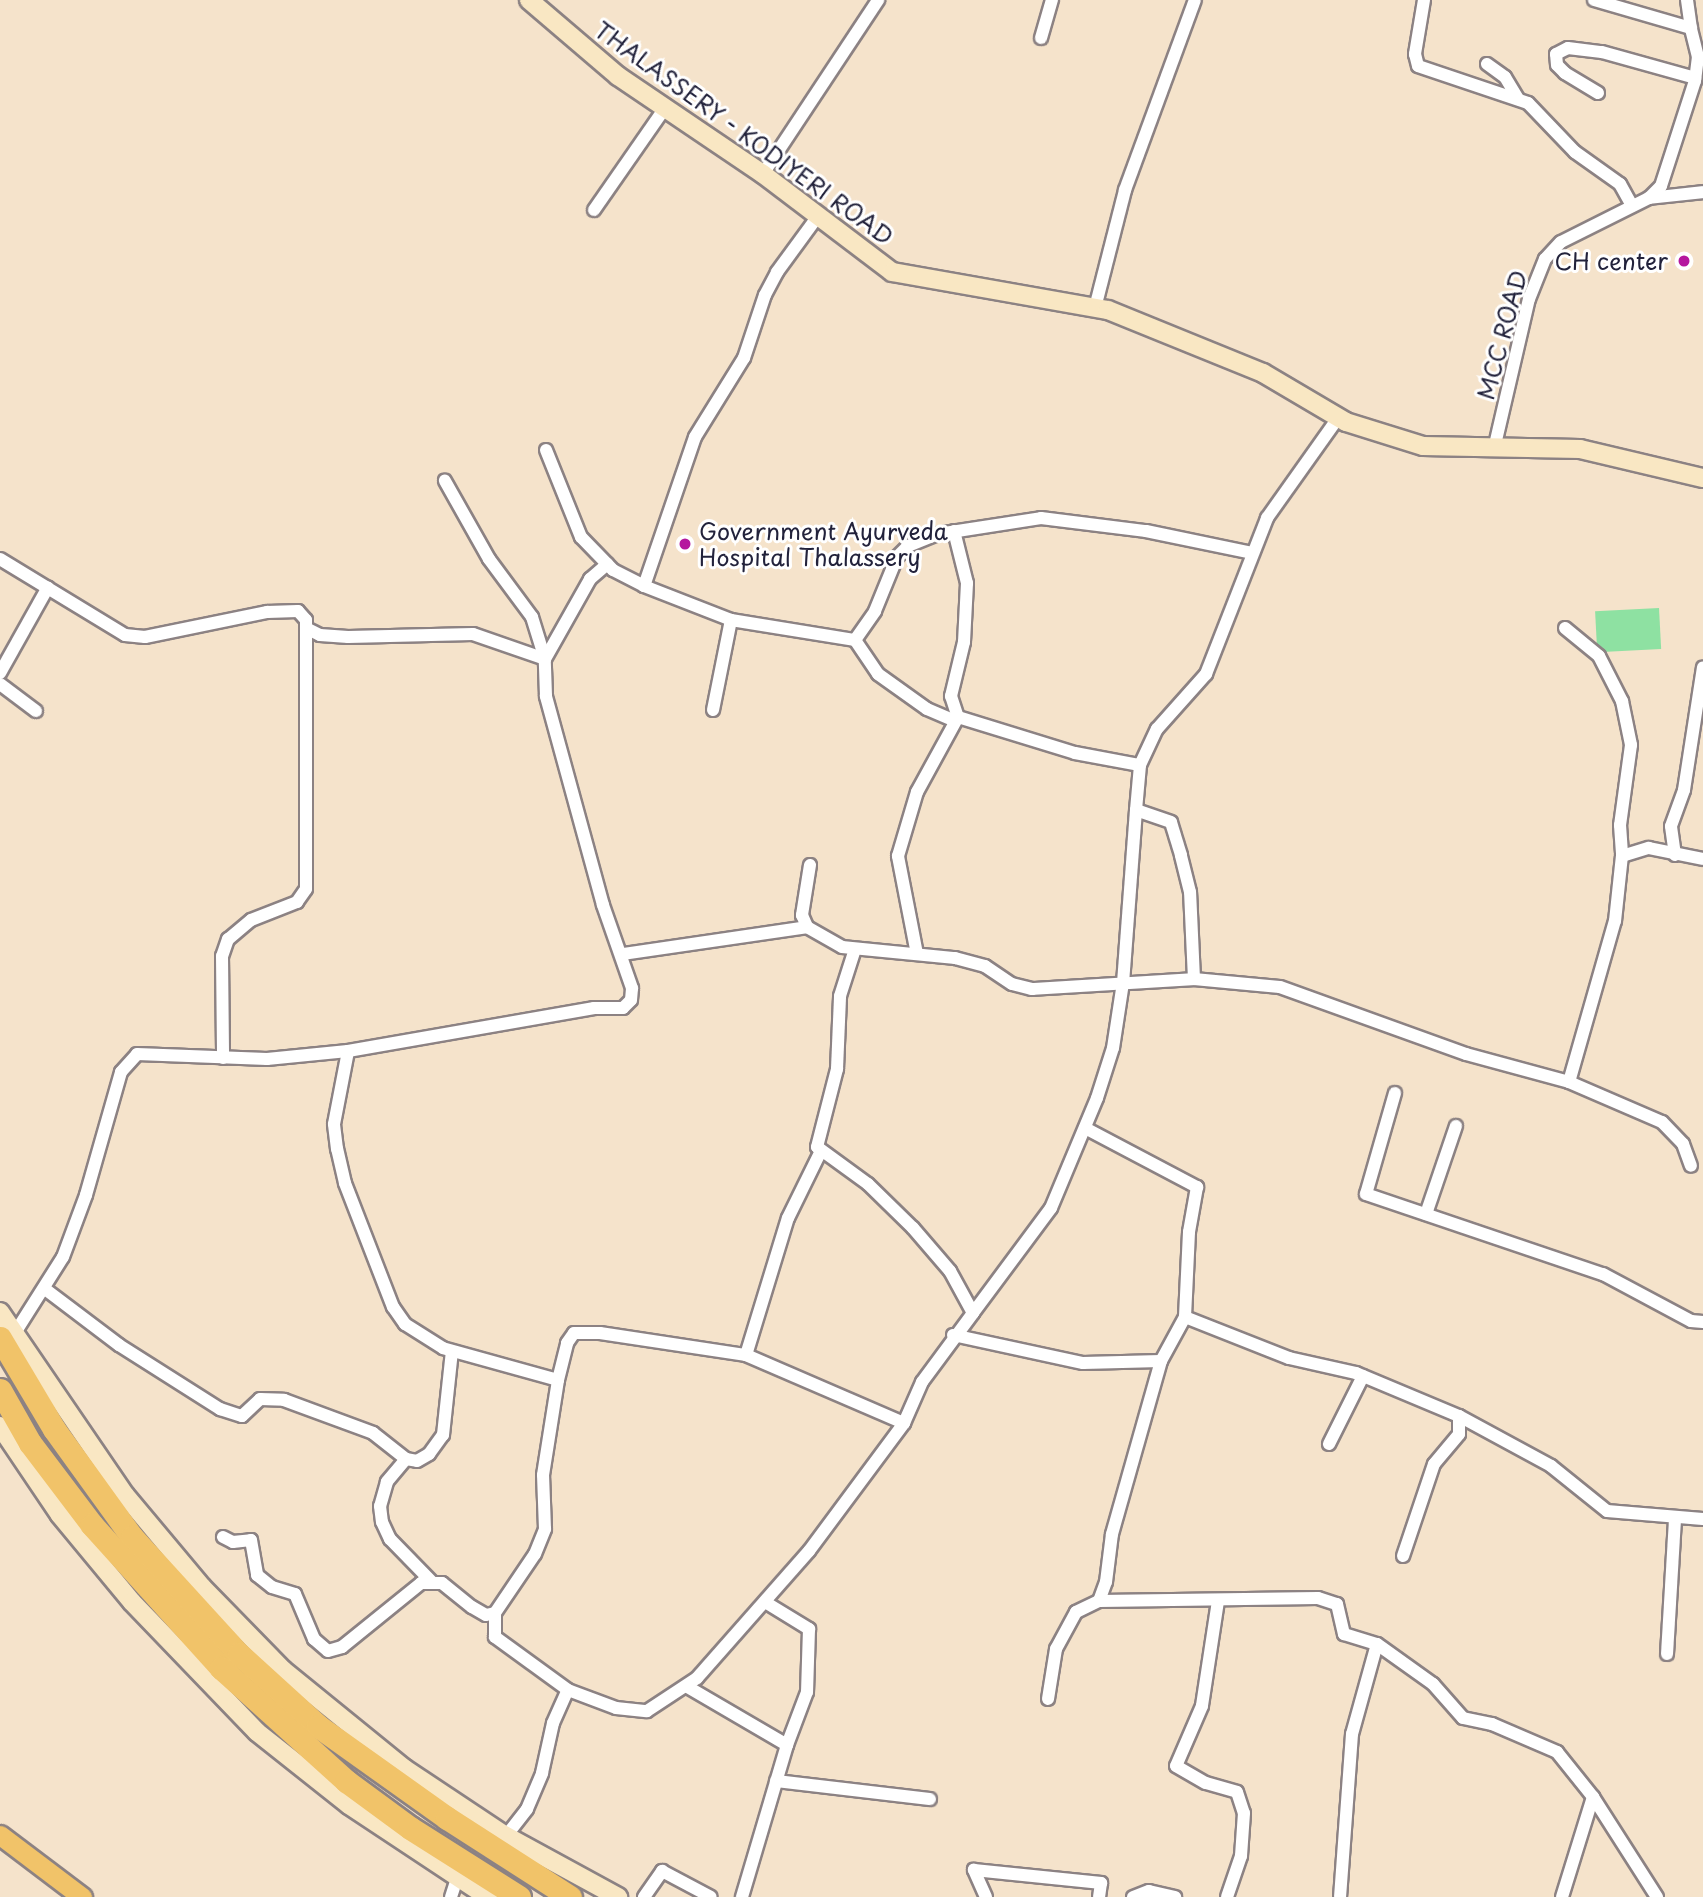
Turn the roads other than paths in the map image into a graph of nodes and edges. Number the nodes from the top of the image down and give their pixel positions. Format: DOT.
graph roads {
  1 [pos="529,0"];
  2 [pos="878,0"];
  3 [pos="1052,0"];
  4 [pos="1195,0"];
  5 [pos="1424,0"];
  6 [pos="1594,0"];
  7 [pos="1687,0"];
  8 [pos="1691,28"];
  9 [pos="1041,38"];
  10 [pos="1487,64"];
  11 [pos="1695,78"];
  12 [pos="1598,93"];
  13 [pos="1518,99"];
  14 [pos="665,108"];
  15 [pos="763,174"];
  16 [pos="1703,192"];
  17 [pos="1649,198"];
  18 [pos="1632,206"];
  19 [pos="594,210"];
  20 [pos="818,216"];
  21 [pos="1094,308"];
  22 [pos="1338,418"];
  23 [pos="1494,449"];
  24 [pos="545,450"];
  25 [pos="1703,478"];
  26 [pos="445,481"];
  27 [pos="954,531"];
  28 [pos="1252,553"];
  29 [pos="0,559"];
  30 [pos="607,564"];
  31 [pos="644,586"];
  32 [pos="48,587"];
  33 [pos="731,620"];
  34 [pos="1565,628"];
  35 [pos="308,629"];
  36 [pos="855,640"];
  37 [pos="545,659"];
  38 [pos="1703,667"];
  39 [pos="0,673"];
  40 [pos="0,684"];
  41 [pos="713,710"];
  42 [pos="36,711"];
  43 [pos="956,718"];
  44 [pos="1140,765"];
  45 [pos="1136,810"];
  46 [pos="1675,855"];
  47 [pos="1622,856"];
  48 [pos="1703,859"];
  49 [pos="810,866"];
  50 [pos="807,927"];
  51 [pos="855,949"];
  52 [pos="623,954"];
  53 [pos="917,954"];
  54 [pos="1194,979"];
  55 [pos="1124,983"];
  56 [pos="348,1051"];
  57 [pos="223,1058"];
  58 [pos="1569,1082"];
  59 [pos="1395,1093"];
  60 [pos="1456,1126"];
  61 [pos="1085,1128"];
  62 [pos="821,1151"];
  63 [pos="1691,1166"];
  64 [pos="1426,1214"];
  65 [pos="45,1289"];
  66 [pos="0,1312"];
  67 [pos="972,1313"];
  68 [pos="1185,1317"];
  69 [pos="1703,1322"];
  70 [pos="953,1335"];
  71 [pos="7,1337"];
  72 [pos="452,1351"];
  73 [pos="746,1354"];
  74 [pos="1161,1361"];
  75 [pos="1363,1376"];
  76 [pos="558,1380"];
  77 [pos="0,1390"];
  78 [pos="1459,1416"];
  79 [pos="904,1423"];
  80 [pos="0,1426"];
  81 [pos="1329,1444"];
  82 [pos="406,1459"];
  83 [pos="1703,1503"];
  84 [pos="1675,1518"];
  85 [pos="1701,1519"];
  86 [pos="223,1537"];
  87 [pos="1403,1556"];
  88 [pos="431,1581"];
  89 [pos="1099,1601"];
  90 [pos="1218,1601"];
  91 [pos="765,1602"];
  92 [pos="495,1613"];
  93 [pos="1377,1644"];
  94 [pos="1667,1654"];
  95 [pos="686,1686"];
  96 [pos="568,1690"];
  97 [pos="1048,1699"];
  98 [pos="787,1745"];
  99 [pos="776,1781"];
  100 [pos="1594,1797"];
  101 [pos="930,1799"];
  102 [pos="0,1835"];
  103 [pos="506,1836"];
  104 [pos="457,1879"];
  105 [pos="82,1897"];
  106 [pos="452,1897"];
  107 [pos="488,1897"];
  108 [pos="519,1897"];
  109 [pos="570,1897"];
  110 [pos="618,1897"];
  111 [pos="644,1897"];
  112 [pos="711,1897"];
  113 [pos="742,1897"];
  114 [pos="986,1897"];
  115 [pos="1099,1897"];
  116 [pos="1133,1897"];
  117 [pos="1175,1897"];
  118 [pos="1227,1897"];
  119 [pos="1340,1897"];
  120 [pos="1562,1897"];
  121 [pos="1657,1897"];
  1 -- 14 [label="street, THALASSERY - KODIYERI ROAD"];
  2 -- 15 [label="street"];
  3 -- 9 [label="street"];
  4 -- 21 [label="street"];
  5 -- 13 [label="street"];
  6 -- 8 [label="street"];
  7 -- 8 [label="street"];
  8 -- 11 [label="street"];
  10 -- 13 [label="street"];
  11 -- 12 [label="street"];
  11 -- 17 [label="street"];
  13 -- 18 [label="street"];
  14 -- 15 [label="street, THALASSERY - KODIYERI ROAD"];
  14 -- 19 [label="street"];
  15 -- 20 [label="street, THALASSERY - KODIYERI ROAD"];
  16 -- 17 [label="street, MCC ROAD"];
  17 -- 18 [label="street, MCC ROAD"];
  18 -- 23 [label="street, MCC ROAD"];
  20 -- 21 [label="street, THALASSERY - KODIYERI ROAD"];
  20 -- 31 [label="street"];
  21 -- 22 [label="street, THALASSERY - KODIYERI ROAD"];
  22 -- 23 [label="street, THALASSERY - KODIYERI ROAD"];
  22 -- 28 [label="street"];
  23 -- 25 [label="street, THALASSERY - KODIYERI ROAD"];
  24 -- 30 [label="street"];
  26 -- 37 [label="street"];
  27 -- 28 [label="street"];
  27 -- 36 [label="street"];
  27 -- 43 [label="street"];
  28 -- 44 [label="street"];
  29 -- 32 [label="street"];
  30 -- 31 [label="street"];
  30 -- 37 [label="street"];
  31 -- 33 [label="street"];
  32 -- 35 [label="street"];
  32 -- 39 [label="street"];
  33 -- 36 [label="street"];
  33 -- 41 [label="street"];
  34 -- 47 [label="street"];
  35 -- 37 [label="street"];
  35 -- 57 [label="street"];
  36 -- 43 [label="street"];
  37 -- 52 [label="street"];
  38 -- 46 [label="street"];
  40 -- 42 [label="street"];
  43 -- 44 [label="street"];
  43 -- 53 [label="street"];
  44 -- 45 [label="street"];
  45 -- 54 [label="street"];
  45 -- 55 [label="street"];
  46 -- 47 [label="street"];
  46 -- 48 [label="street"];
  47 -- 58 [label="street"];
  49 -- 50 [label="street"];
  50 -- 51 [label="street"];
  50 -- 52 [label="street"];
  51 -- 53 [label="street"];
  51 -- 62 [label="street"];
  52 -- 56 [label="street"];
  53 -- 55 [label="street"];
  54 -- 55 [label="street"];
  54 -- 58 [label="street"];
  55 -- 61 [label="street"];
  56 -- 57 [label="street"];
  56 -- 72 [label="street"];
  57 -- 65 [label="street"];
  58 -- 63 [label="street"];
  59 -- 64 [label="street"];
  60 -- 64 [label="street"];
  61 -- 67 [label="street"];
  61 -- 68 [label="street"];
  62 -- 67 [label="street"];
  62 -- 73 [label="street"];
  64 -- 69 [label="street"];
  65 -- 71 [label="street"];
  65 -- 82 [label="street"];
  66 -- 71 [label="street"];
  67 -- 70 [label="street"];
  68 -- 74 [label="street"];
  68 -- 75 [label="street"];
  70 -- 74 [label="street"];
  70 -- 79 [label="street"];
  71 -- 103 [label="street"];
  71 -- 109 [label="highway"];
  72 -- 76 [label="street"];
  72 -- 82 [label="street"];
  73 -- 76 [label="street"];
  73 -- 79 [label="street"];
  74 -- 89 [label="street"];
  75 -- 78 [label="street"];
  75 -- 81 [label="street"];
  76 -- 92 [label="street"];
  77 -- 108 [label="highway"];
  78 -- 84 [label="street"];
  78 -- 87 [label="street"];
  79 -- 91 [label="street"];
  80 -- 104 [label="street"];
  82 -- 88 [label="street"];
  83 -- 85 [label="street"];
  84 -- 85 [label="street"];
  84 -- 94 [label="street"];
  86 -- 88 [label="street"];
  88 -- 92 [label="street"];
  89 -- 90 [label="street"];
  89 -- 97 [label="street"];
  90 -- 93 [label="street"];
  90 -- 118 [label="street"];
  91 -- 95 [label="street"];
  91 -- 98 [label="street"];
  92 -- 96 [label="street"];
  93 -- 100 [label="street"];
  93 -- 119 [label="street"];
  95 -- 96 [label="street"];
  95 -- 98 [label="street"];
  96 -- 103 [label="street"];
  98 -- 99 [label="street"];
  99 -- 101 [label="street"];
  99 -- 113 [label="street"];
  100 -- 120 [label="street"];
  100 -- 121 [label="street"];
  102 -- 105 [label="main road"];
  103 -- 110 [label="street"];
  104 -- 106 [label="street"];
  104 -- 107 [label="street"];
  111 -- 112 [label="street"];
  114 -- 115 [label="street"];
  116 -- 117 [label="street"];
}
